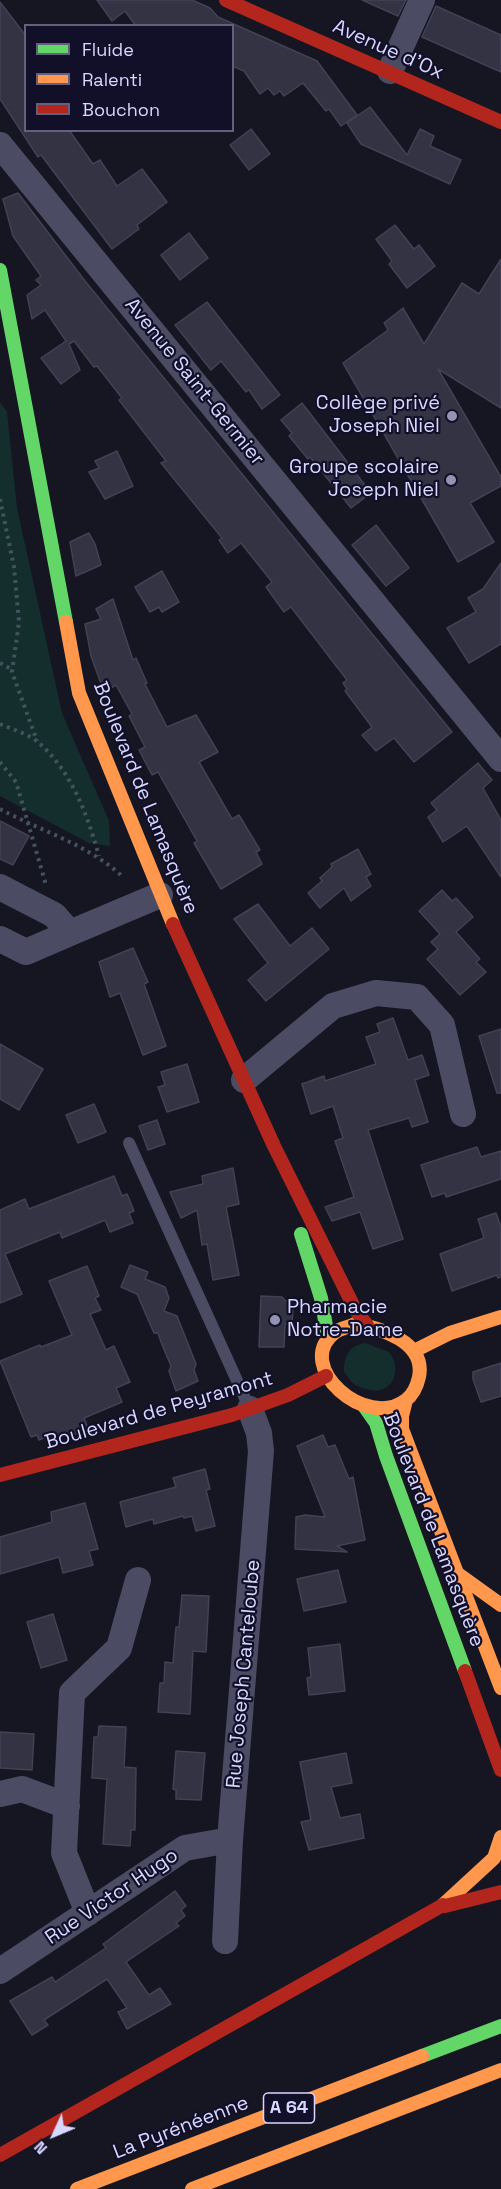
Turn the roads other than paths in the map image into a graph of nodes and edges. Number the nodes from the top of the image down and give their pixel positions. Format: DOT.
graph roads {
  1 [pos="226,0"];
  2 [pos="422,0"];
  3 [pos="390,71"];
  4 [pos="501,122"];
  5 [pos="4,156"];
  6 [pos="0,270"];
  7 [pos="4,311"];
  8 [pos="501,759"];
  9 [pos="0,886"];
  10 [pos="154,898"];
  11 [pos="62,924"];
  12 [pos="0,939"];
  13 [pos="244,1080"];
  14 [pos="463,1114"];
  15 [pos="129,1143"];
  16 [pos="274,1146"];
  17 [pos="501,1317"];
  18 [pos="367,1325"];
  19 [pos="328,1337"];
  20 [pos="414,1351"];
  21 [pos="326,1376"];
  22 [pos="406,1400"];
  23 [pos="364,1406"];
  24 [pos="250,1409"];
  25 [pos="0,1475"];
  26 [pos="458,1574"];
  27 [pos="138,1580"];
  28 [pos="501,1605"];
  29 [pos="501,1688"];
  30 [pos="501,1770"];
  31 [pos="0,1794"];
  32 [pos="67,1806"];
  33 [pos="501,1838"];
  34 [pos="230,1840"];
  35 [pos="501,1892"];
  36 [pos="439,1908"];
  37 [pos="88,1913"];
  38 [pos="225,1941"];
  39 [pos="0,1971"];
  40 [pos="501,2026"];
  41 [pos="501,2070"];
  42 [pos="0,2155"];
  43 [pos="76,2189"];
  44 [pos="192,2189"];
  1 -- 3 [label="main road, Avenue d'Ox"];
  2 -- 3 [label="street"];
  3 -- 4 [label="main road, Avenue d'Ox"];
  5 -- 8 [label="street, Avenue Saint-Germier"];
  6 -- 7 [label="main road, Boulevard de Lamasquère"];
  7 -- 10 [label="main road, Boulevard de Lamasquère"];
  9 -- 11 [label="street"];
  10 -- 11 [label="street"];
  10 -- 13 [label="main road, Boulevard de Lamasquère"];
  11 -- 12 [label="street"];
  13 -- 14 [label="street"];
  13 -- 16 [label="main road, Boulevard de Lamasquère"];
  15 -- 24 [label="lane"];
  16 -- 18 [label="main road, Boulevard de Lamasquère"];
  16 -- 19 [label="main road, Boulevard de Lamasquère"];
  17 -- 20 [label="main road"];
  18 -- 19 [label="main road"];
  18 -- 20 [label="main road"];
  19 -- 21 [label="main road"];
  20 -- 22 [label="main road"];
  21 -- 23 [label="main road"];
  21 -- 24 [label="main road, Boulevard de Peyramont"];
  22 -- 23 [label="main road"];
  22 -- 26 [label="main road, Boulevard de Lamasquère"];
  23 -- 30 [label="main road, Boulevard de Lamasquère"];
  24 -- 25 [label="main road, Boulevard de Peyramont"];
  24 -- 34 [label="street, Rue Joseph Canteloube"];
  26 -- 28 [label="main road"];
  26 -- 29 [label="main road, Boulevard de Lamasquère"];
  27 -- 32 [label="street"];
  31 -- 32 [label="street"];
  32 -- 37 [label="street"];
  33 -- 36 [label="main road"];
  34 -- 37 [label="street, Rue Victor Hugo"];
  34 -- 38 [label="street, Rue Joseph Canteloube"];
  35 -- 36 [label="main road"];
  36 -- 42 [label="main road"];
  37 -- 39 [label="street, Rue Victor Hugo"];
  40 -- 43 [label="main road, La Pyrénéenne / A 64"];
  41 -- 44 [label="main road, A 64"];
}
